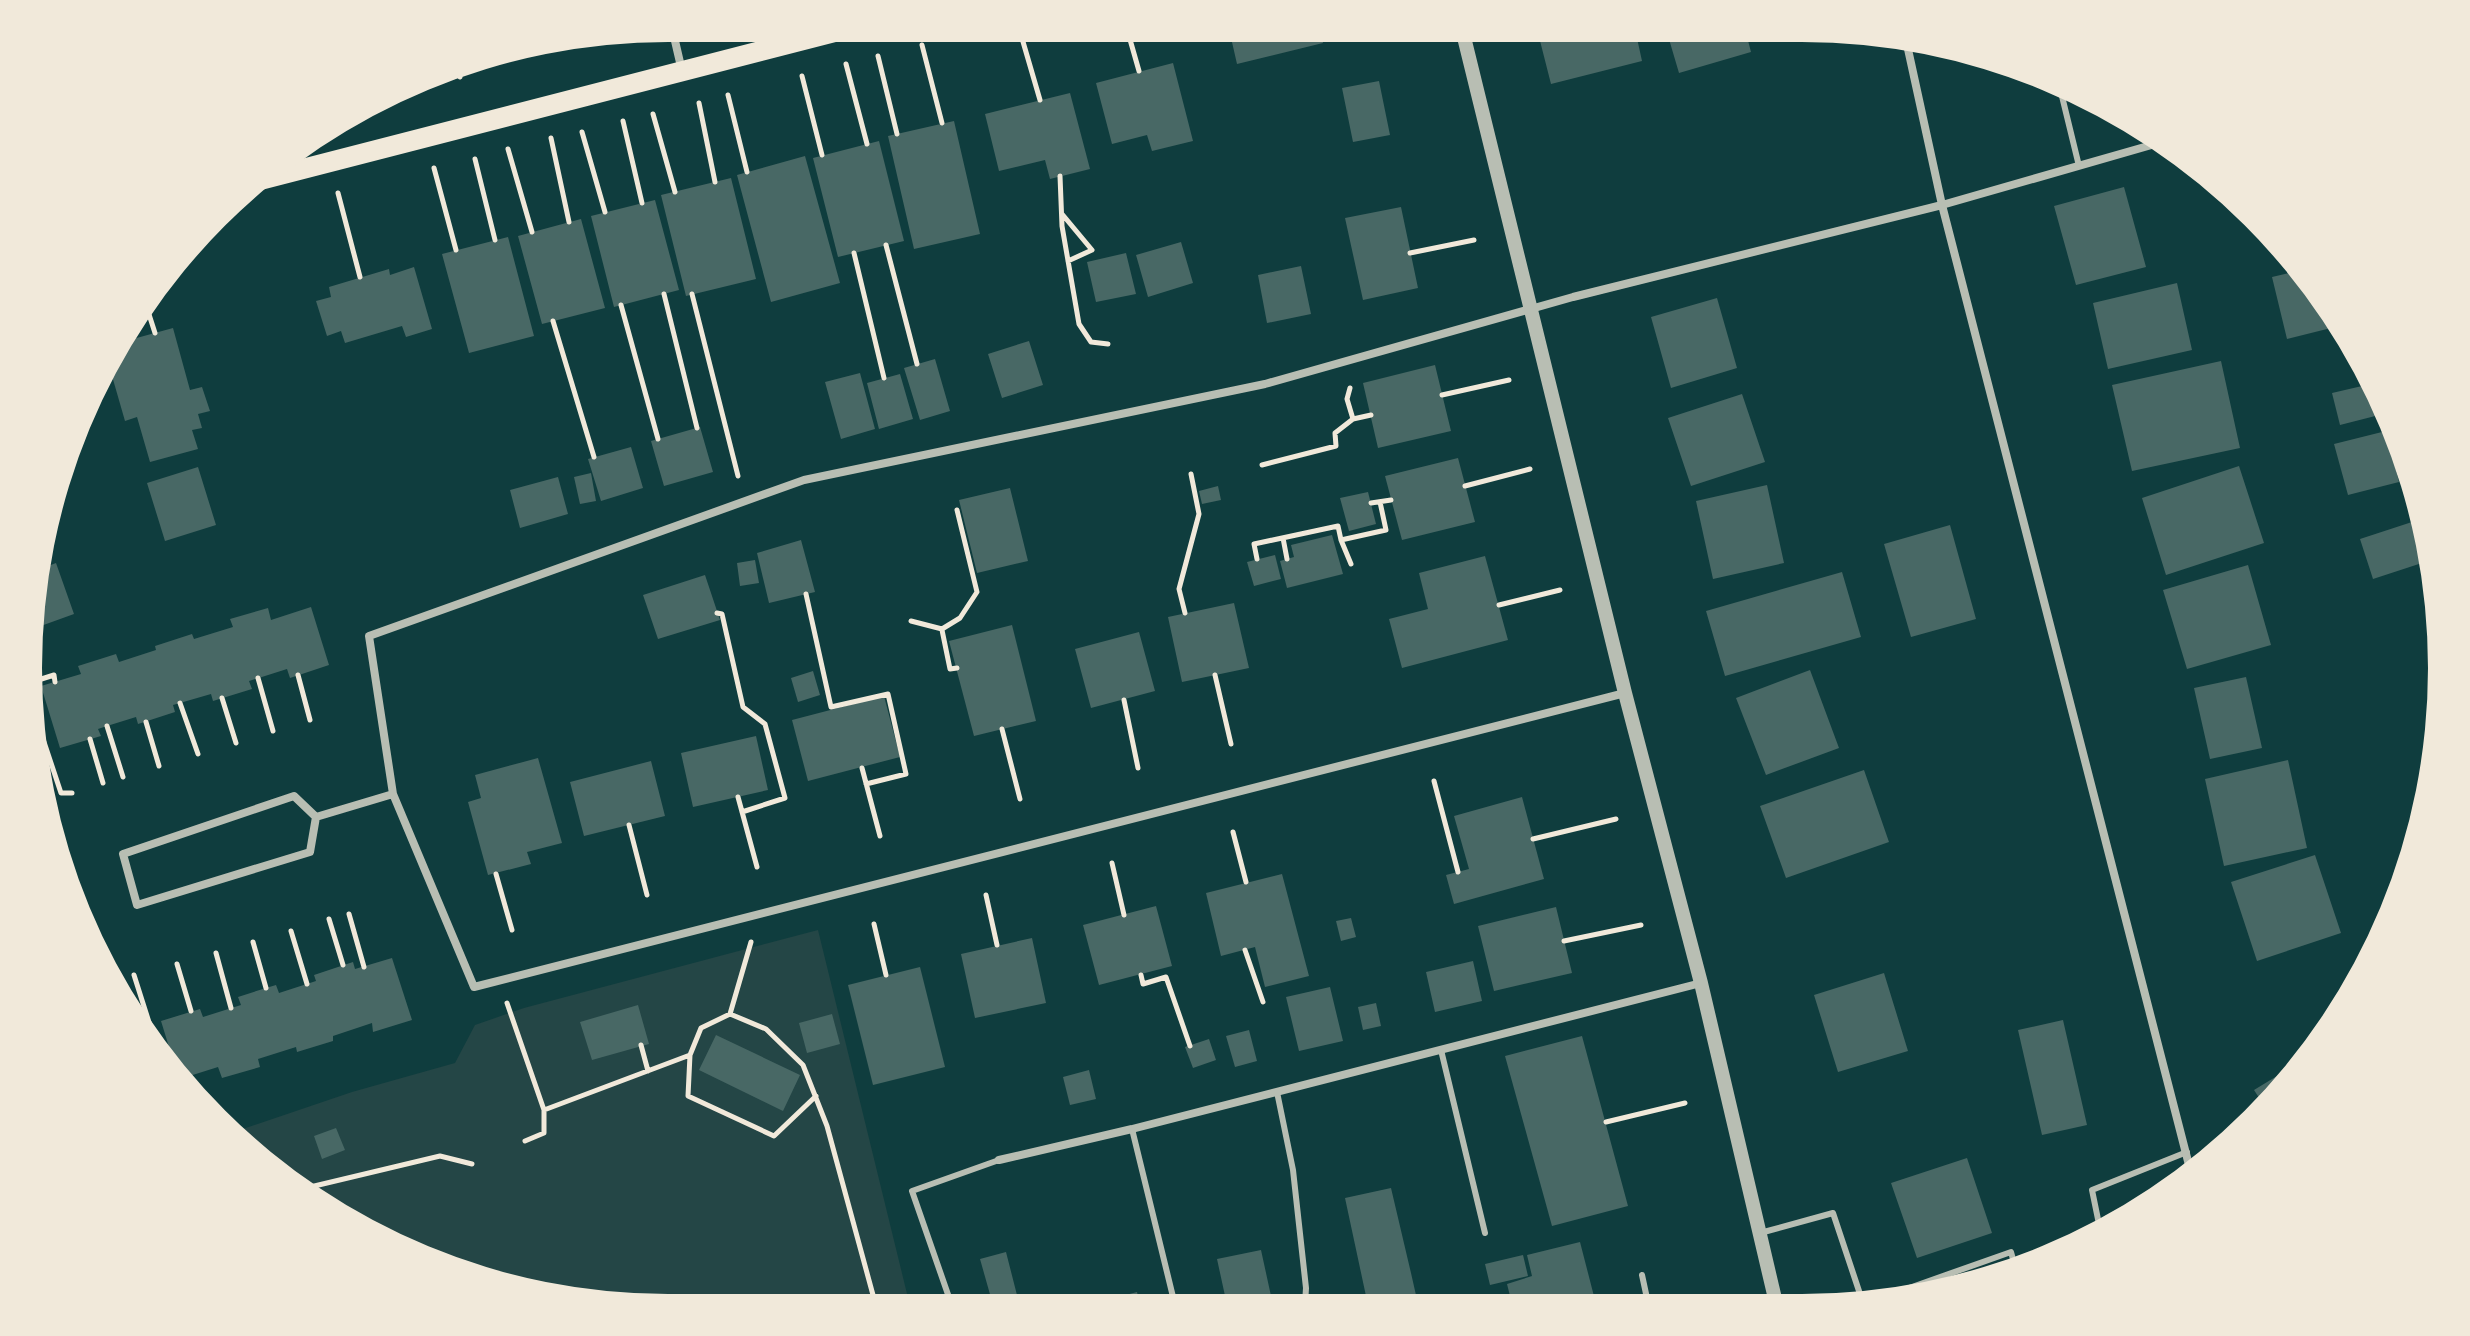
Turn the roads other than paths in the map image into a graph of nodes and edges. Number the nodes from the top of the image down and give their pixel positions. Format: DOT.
graph roads {
  1 [pos="675,42"];
  2 [pos="797,42"];
  3 [pos="1465,42"];
  4 [pos="1908,51"];
  5 [pos="682,72"];
  6 [pos="2063,100"];
  7 [pos="2147,146"];
  8 [pos="2079,166"];
  9 [pos="283,174"];
  10 [pos="1942,205"];
  11 [pos="1530,310"];
  12 [pos="1625,693"];
  13 [pos="393,794"];
  14 [pos="316,817"];
  15 [pos="1701,983"];
  16 [pos="1441,1050"];
  17 [pos="1277,1092"];
  18 [pos="1132,1129"];
  19 [pos="2187,1152"];
  20 [pos="999,1160"];
  21 [pos="2189,1160"];
  22 [pos="2098,1219"];
  23 [pos="1485,1233"];
  24 [pos="1760,1233"];
  25 [pos="2012,1257"];
  26 [pos="1642,1275"];
  27 [pos="1950,1276"];
  28 [pos="1859,1291"];
  29 [pos="948,1294"];
  30 [pos="1172,1294"];
  31 [pos="1306,1294"];
  32 [pos="1646,1294"];
  33 [pos="1774,1294"];
  1 -- 5 [label="street"];
  2 -- 5 [label="main road"];
  3 -- 11 [label="street"];
  4 -- 10 [label="street"];
  5 -- 9 [label="main road"];
  6 -- 8 [label="lane"];
  7 -- 8 [label="street"];
  8 -- 10 [label="street"];
  10 -- 11 [label="street"];
  10 -- 19 [label="street"];
  11 -- 12 [label="street"];
  11 -- 13 [label="street"];
  12 -- 13 [label="street"];
  12 -- 15 [label="street"];
  13 -- 14 [label="street"];
  14 -- 14 [label="street"];
  15 -- 16 [label="street"];
  15 -- 24 [label="street"];
  16 -- 17 [label="street"];
  16 -- 23 [label="lane"];
  17 -- 18 [label="street"];
  17 -- 31 [label="lane"];
  18 -- 20 [label="street"];
  18 -- 30 [label="lane"];
  19 -- 21 [label="street"];
  19 -- 22 [label="lane"];
  20 -- 29 [label="lane"];
  24 -- 28 [label="lane"];
  24 -- 33 [label="street"];
  25 -- 27 [label="lane"];
  26 -- 32 [label="lane"];
}
